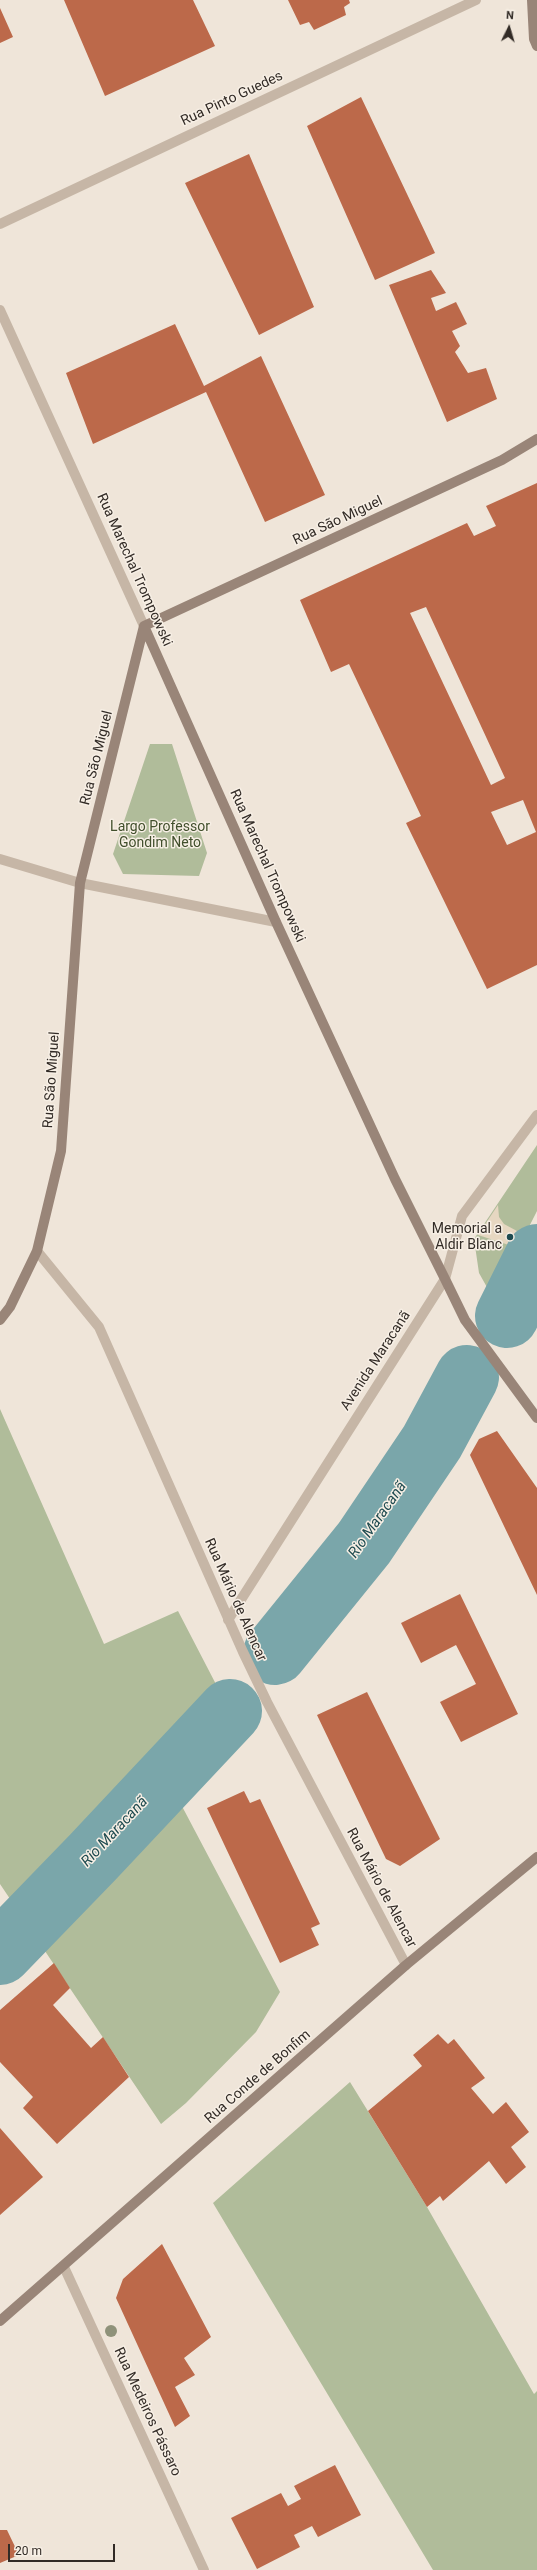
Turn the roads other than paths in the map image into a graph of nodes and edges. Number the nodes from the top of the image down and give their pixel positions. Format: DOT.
graph roads {
  1 [pos="476,0"];
  2 [pos="532,0"];
  3 [pos="537,46"];
  4 [pos="0,224"];
  5 [pos="0,310"];
  6 [pos="537,439"];
  7 [pos="144,626"];
  8 [pos="0,859"];
  9 [pos="80,883"];
  10 [pos="276,922"];
  11 [pos="537,1115"];
  12 [pos="37,1251"];
  13 [pos="445,1279"];
  14 [pos="0,1320"];
  15 [pos="537,1418"];
  16 [pos="228,1620"];
  17 [pos="537,1857"];
  18 [pos="406,1965"];
  19 [pos="64,2267"];
  20 [pos="0,2321"];
  21 [pos="204,2570"];
  1 -- 4 [label="street, Rua Pinto Guedes"];
  2 -- 3 [label="street"];
  5 -- 7 [label="street, Rua Marechal Trompowski"];
  6 -- 7 [label="street, Rua São Miguel"];
  7 -- 9 [label="street, Rua São Miguel"];
  7 -- 10 [label="street, Rua Marechal Trompowski"];
  8 -- 9 [label="street"];
  9 -- 10 [label="street"];
  9 -- 12 [label="street, Rua São Miguel"];
  10 -- 13 [label="street, Rua Marechal Trompowski"];
  11 -- 13 [label="street, Avenida Maracanã"];
  12 -- 14 [label="street, Rua São Miguel"];
  12 -- 16 [label="street, Rua Mário de Alencar"];
  13 -- 15 [label="street, Rua Marechal Trompowski"];
  13 -- 16 [label="street, Avenida Maracanã"];
  16 -- 18 [label="street, Rua Mário de Alencar"];
  17 -- 18 [label="street, Rua Conde de Bonfim"];
  18 -- 19 [label="street, Rua Conde de Bonfim"];
  19 -- 20 [label="street, Rua Conde de Bonfim"];
  19 -- 21 [label="street, Rua Medeiros Pássaro"];
}
